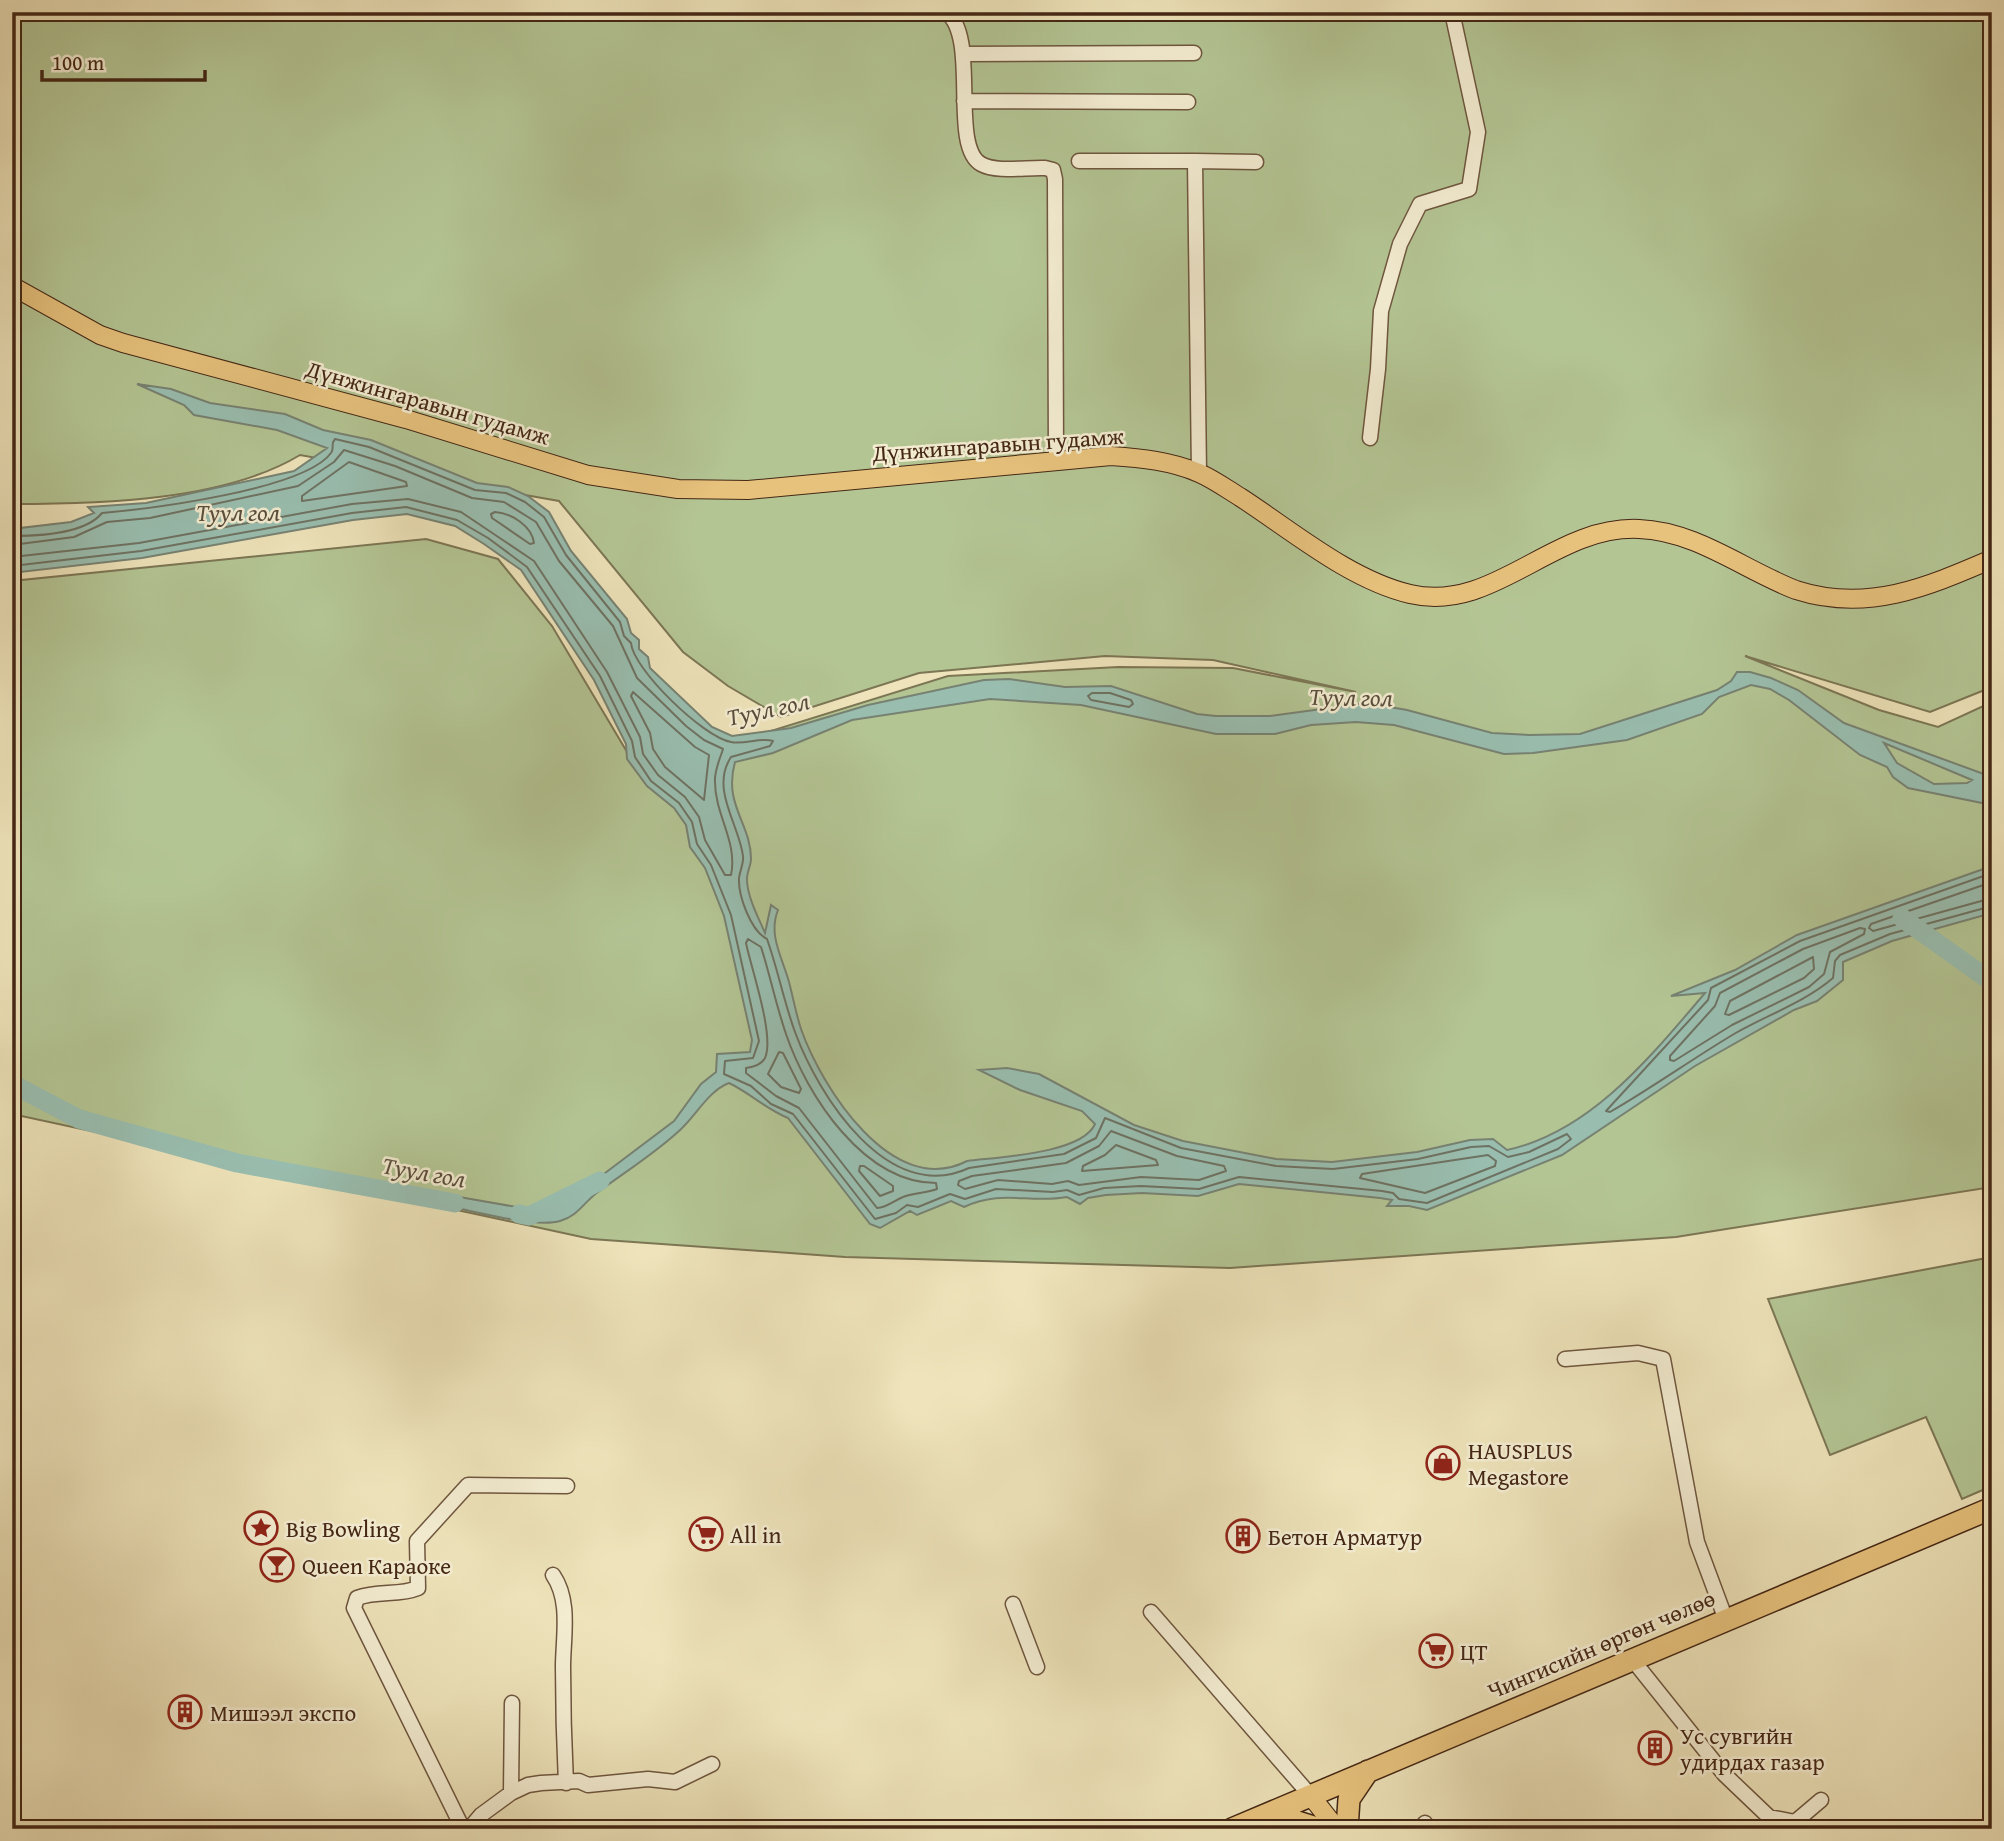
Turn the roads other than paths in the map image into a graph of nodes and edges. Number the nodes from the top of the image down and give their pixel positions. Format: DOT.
graph roads {
  1 [pos="946,12"];
  2 [pos="1452,12"];
  3 [pos="1194,53"];
  4 [pos="963,54"];
  5 [pos="964,101"];
  6 [pos="1188,102"];
  7 [pos="1195,160"];
  8 [pos="1079,161"];
  9 [pos="1256,162"];
  10 [pos="12,286"];
  11 [pos="1370,438"];
  12 [pos="1056,461"];
  13 [pos="1199,473"];
  14 [pos="1992,559"];
  15 [pos="1565,1359"];
  16 [pos="567,1486"];
  17 [pos="1992,1508"];
  18 [pos="553,1575"];
  19 [pos="1013,1604"];
  20 [pos="1151,1612"];
  21 [pos="1726,1620"];
  22 [pos="1632,1659"];
  23 [pos="1038,1667"];
  24 [pos="512,1703"];
  25 [pos="712,1764"];
  26 [pos="1368,1771"];
  27 [pos="566,1783"];
  28 [pos="511,1793"];
  29 [pos="1310,1795"];
  30 [pos="1821,1800"];
  31 [pos="1252,1820"];
  32 [pos="463,1829"];
  33 [pos="469,1829"];
  34 [pos="1231,1829"];
  35 [pos="1320,1829"];
  36 [pos="1337,1829"];
  37 [pos="1348,1829"];
  1 -- 4 [label="street"];
  2 -- 11 [label="street"];
  3 -- 4 [label="street"];
  4 -- 5 [label="street"];
  5 -- 6 [label="street"];
  5 -- 12 [label="street"];
  7 -- 8 [label="street"];
  7 -- 9 [label="street"];
  7 -- 13 [label="street"];
  10 -- 12 [label="main road, Дүнжингаравын гудамж"];
  12 -- 13 [label="main road, Дүнжингаравын гудамж"];
  13 -- 14 [label="main road, Дүнжингаравын гудамж"];
  15 -- 21 [label="street"];
  16 -- 32 [label="street"];
  17 -- 21 [label="highway, Чингисийн өргөн чөлөө"];
  18 -- 27 [label="street"];
  19 -- 23 [label="street"];
  20 -- 29 [label="street"];
  21 -- 22 [label="highway, Чингисийн өргөн чөлөө"];
  22 -- 26 [label="highway, Чингисийн өргөн чөлөө"];
  22 -- 30 [label="street"];
  24 -- 28 [label="street"];
  25 -- 27 [label="street"];
  26 -- 29 [label="highway, Чингисийн өргөн чөлөө"];
  26 -- 37 [label="highway"];
  27 -- 28 [label="street"];
  28 -- 33 [label="street"];
  29 -- 31 [label="highway, Чингисийн өргөн чөлөө"];
  29 -- 36 [label="main road"];
  31 -- 34 [label="highway, Чингисийн өргөн чөлөө"];
  31 -- 35 [label="highway"];
}
